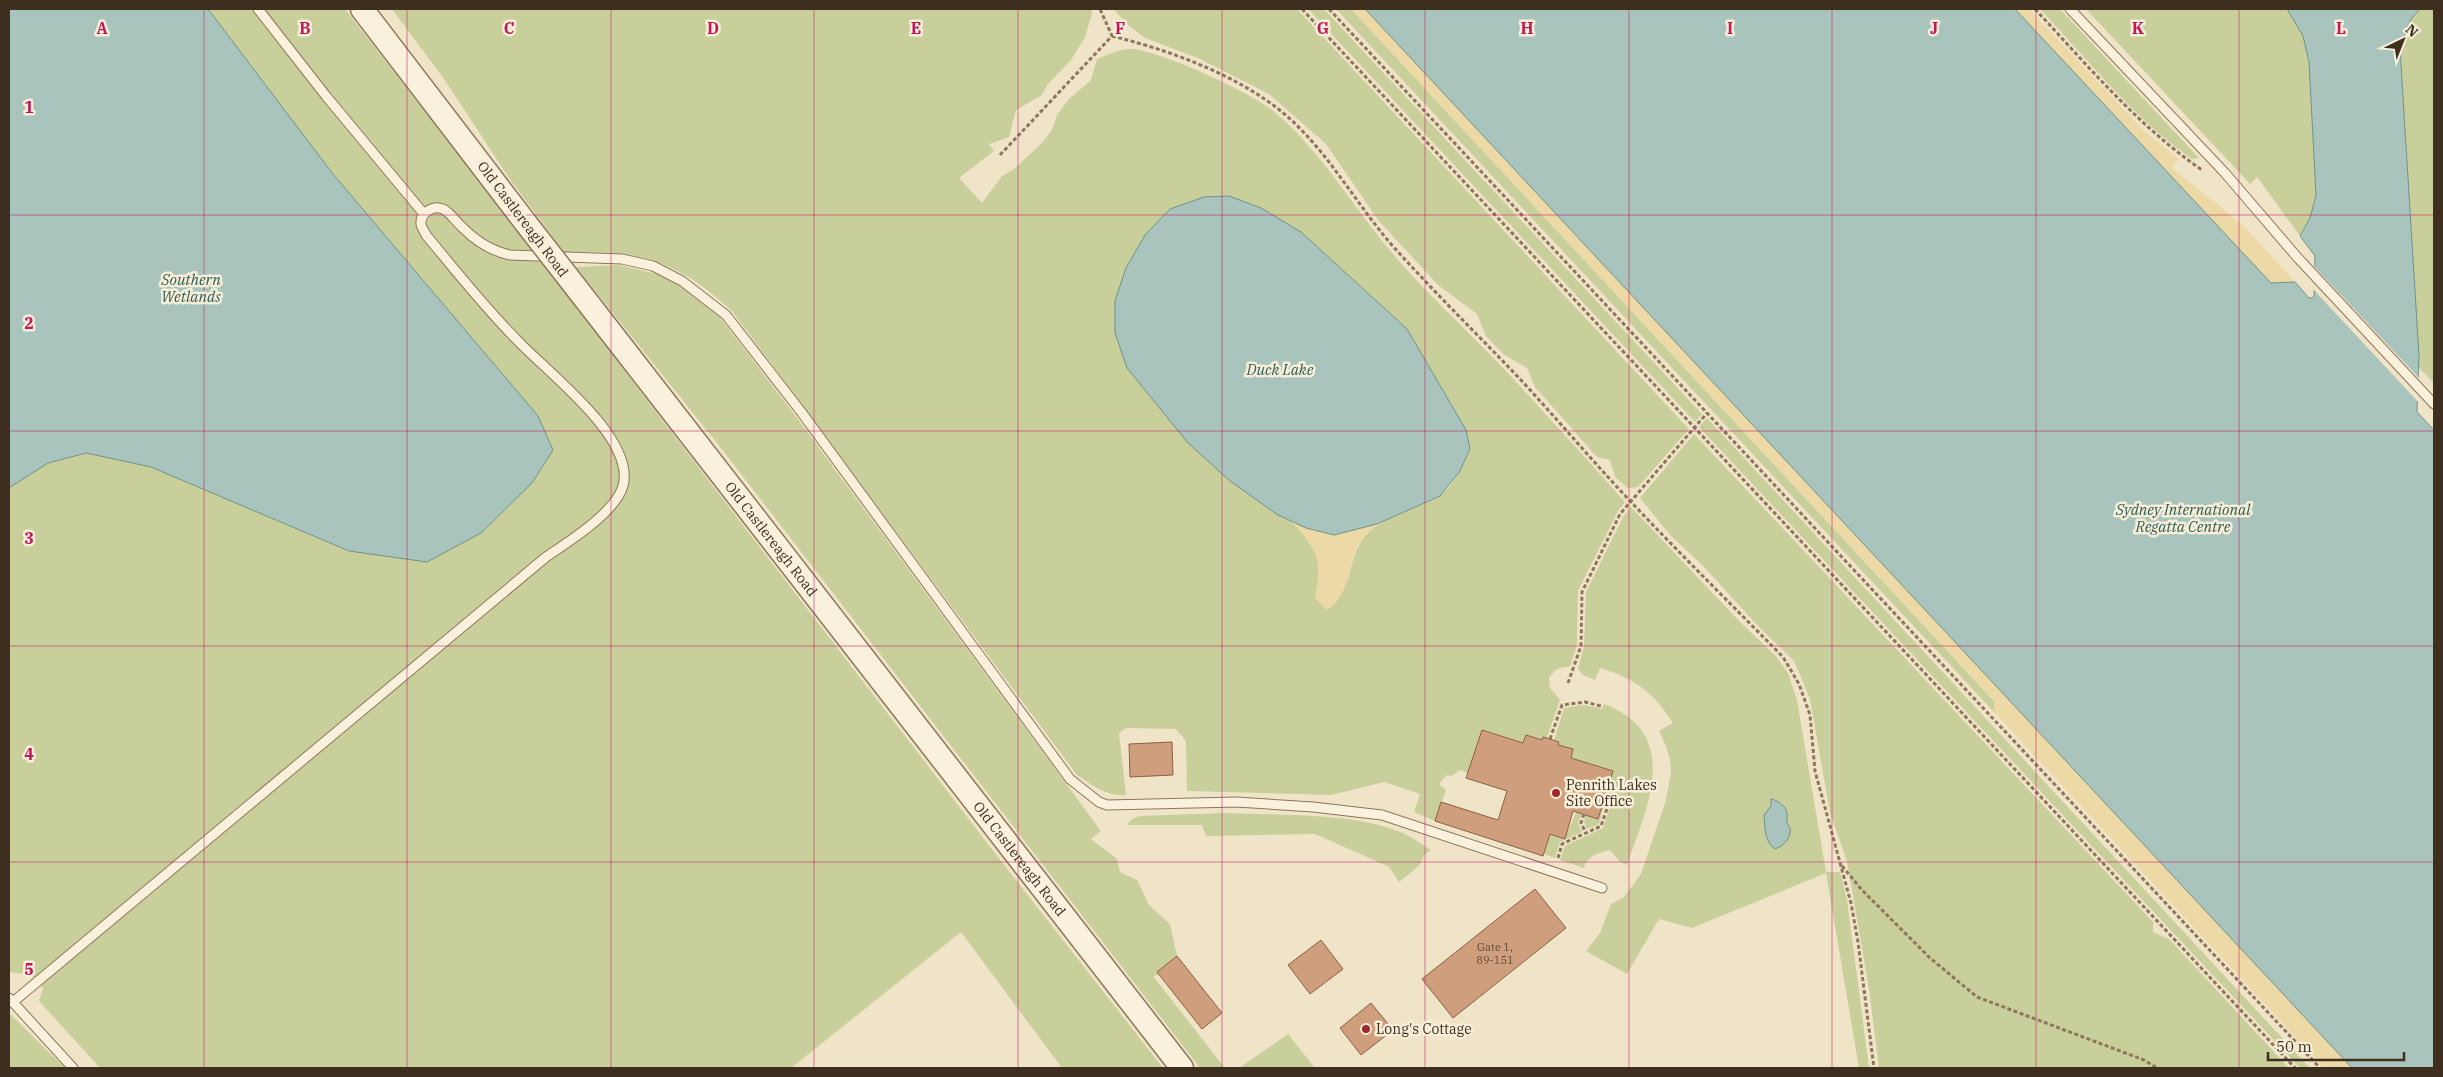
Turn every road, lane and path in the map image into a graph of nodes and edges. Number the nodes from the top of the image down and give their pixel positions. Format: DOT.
graph roads {
  1 [pos="258,9"];
  2 [pos="362,9"];
  3 [pos="1100,9"];
  4 [pos="1302,9"];
  5 [pos="1329,9"];
  6 [pos="2035,9"];
  7 [pos="2070,9"];
  8 [pos="1112,36"];
  9 [pos="1000,156"];
  10 [pos="2210,176"];
  11 [pos="424,214"];
  12 [pos="2434,404"];
  13 [pos="1707,413"];
  14 [pos="1694,429"];
  15 [pos="1631,502"];
  16 [pos="1568,684"];
  17 [pos="1600,706"];
  18 [pos="1550,739"];
  19 [pos="1606,795"];
  20 [pos="1584,814"];
  21 [pos="1586,833"];
  22 [pos="1558,858"];
  23 [pos="1841,864"];
  24 [pos="1602,888"];
  25 [pos="11,1000"];
  26 [pos="73,1068"];
  27 [pos="1182,1068"];
  28 [pos="1874,1068"];
  29 [pos="2157,1068"];
  30 [pos="2295,1068"];
  31 [pos="2320,1068"];
  1 -- 11 [label="lane"];
  2 -- 27 [label="street, Old Castlereagh Road, bridge"];
  3 -- 8 [label="path"];
  4 -- 14 [label="path"];
  5 -- 13 [label="path"];
  6 -- 10 [label="path"];
  7 -- 12 [label="lane"];
  8 -- 9 [label="path"];
  8 -- 15 [label="path"];
  11 -- 24 [label="lane"];
  11 -- 25 [label="lane"];
  13 -- 14 [label="path"];
  13 -- 31 [label="path"];
  14 -- 15 [label="path"];
  14 -- 30 [label="path"];
  15 -- 16 [label="path"];
  15 -- 23 [label="path"];
  17 -- 18 [label="path"];
  19 -- 21 [label="path"];
  20 -- 21 [label="path"];
  21 -- 22 [label="path"];
  23 -- 28 [label="path"];
  23 -- 29 [label="path"];
  25 -- 26 [label="lane"];
}
